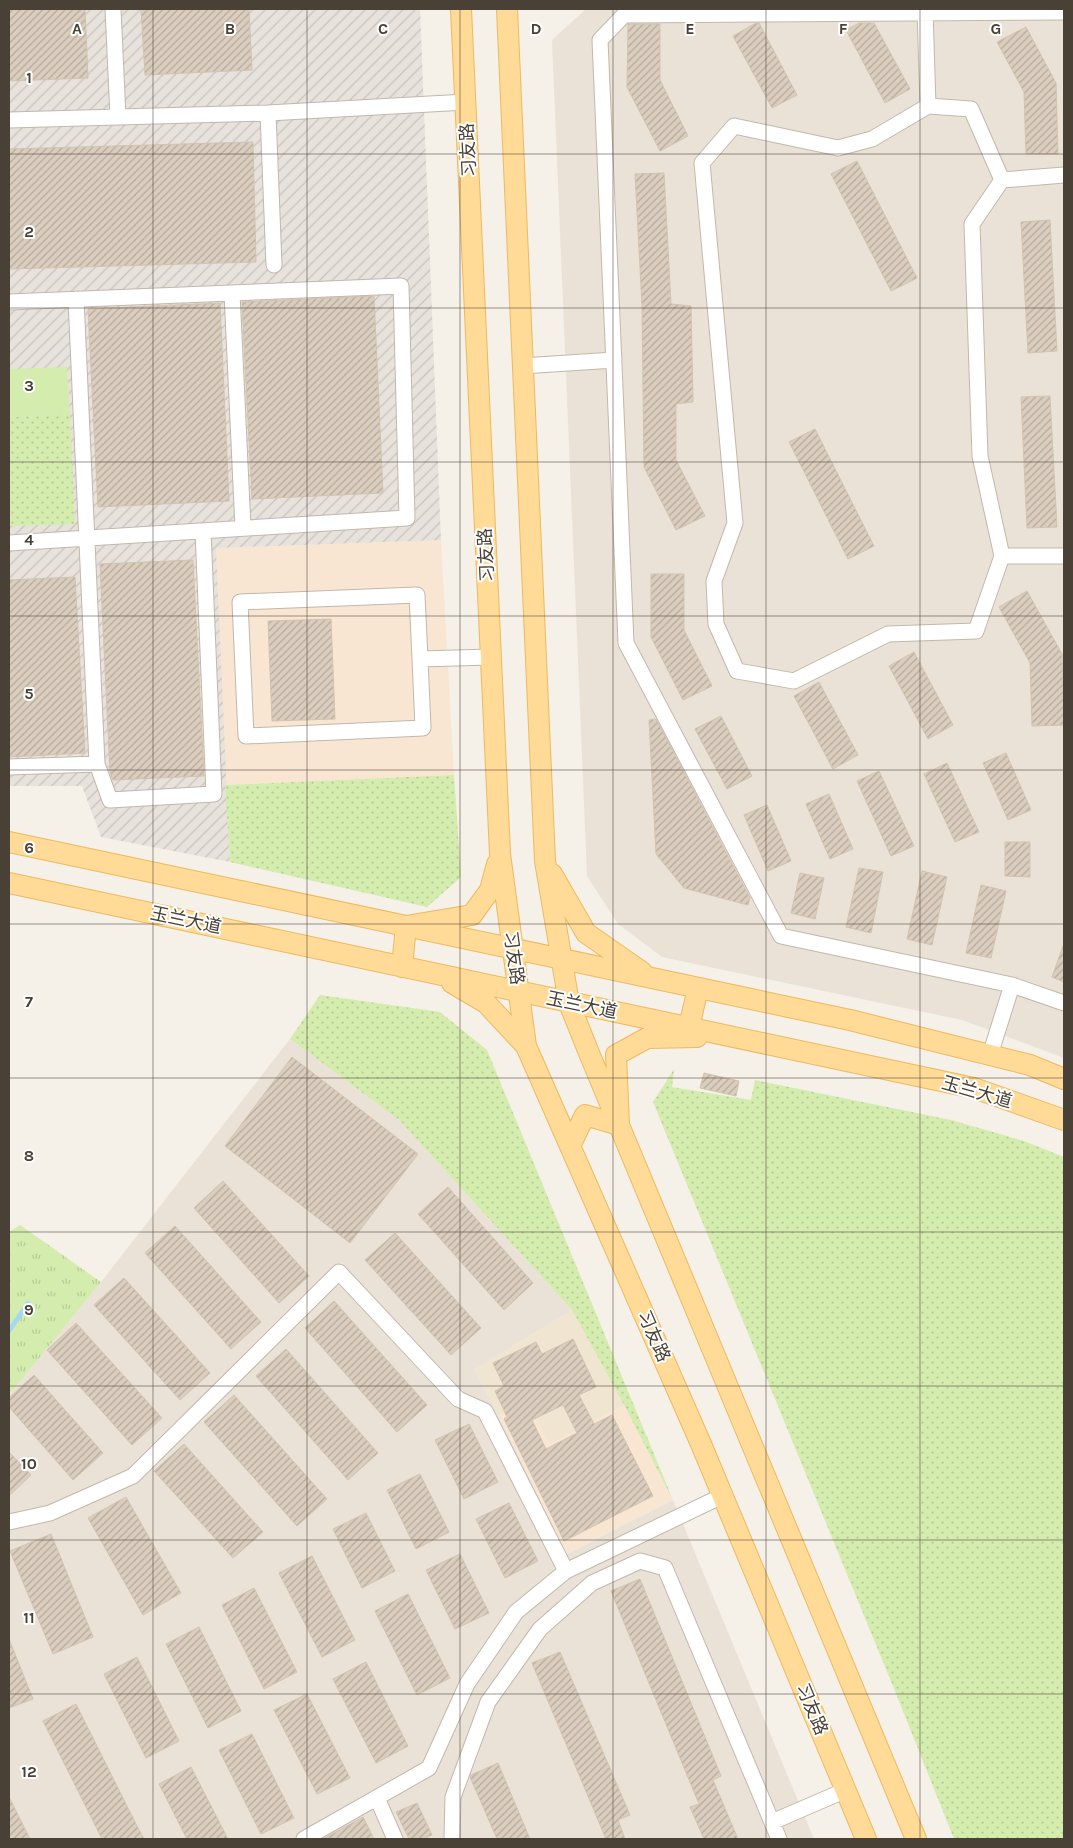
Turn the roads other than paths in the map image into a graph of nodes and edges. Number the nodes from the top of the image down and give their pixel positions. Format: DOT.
graph roads {
  1 [pos="113,9"];
  2 [pos="461,9"];
  3 [pos="507,9"];
  4 [pos="925,11"];
  5 [pos="1064,12"];
  6 [pos="466,102"];
  7 [pos="928,106"];
  8 [pos="268,113"];
  9 [pos="118,117"];
  10 [pos="9,120"];
  11 [pos="1064,176"];
  12 [pos="1002,180"];
  13 [pos="274,265"];
  14 [pos="232,293"];
  15 [pos="76,299"];
  16 [pos="9,302"];
  17 [pos="614,360"];
  18 [pos="522,366"];
  19 [pos="242,528"];
  20 [pos="203,531"];
  21 [pos="86,538"];
  22 [pos="9,543"];
  23 [pos="1002,556"];
  24 [pos="1064,556"];
  25 [pos="491,657"];
  26 [pos="420,659"];
  27 [pos="98,764"];
  28 [pos="9,767"];
  29 [pos="9,842"];
  30 [pos="500,854"];
  31 [pos="545,861"];
  32 [pos="9,883"];
  33 [pos="406,926"];
  34 [pos="513,948"];
  35 [pos="562,959"];
  36 [pos="402,966"];
  37 [pos="438,974"];
  38 [pos="650,977"];
  39 [pos="1012,985"];
  40 [pos="698,988"];
  41 [pos="519,992"];
  42 [pos="569,1002"];
  43 [pos="1064,1003"];
  44 [pos="688,1027"];
  45 [pos="726,1036"];
  46 [pos="526,1046"];
  47 [pos="990,1055"];
  48 [pos="1064,1079"];
  49 [pos="1064,1120"];
  50 [pos="619,1125"];
  51 [pos="570,1146"];
  52 [pos="722,1496"];
  53 [pos="9,1522"];
  54 [pos="566,1571"];
  55 [pos="846,1790"];
  56 [pos="377,1798"];
  57 [pos="772,1822"];
  58 [pos="304,1839"];
  59 [pos="395,1839"];
  60 [pos="452,1839"];
  61 [pos="779,1839"];
  62 [pos="866,1839"];
  63 [pos="916,1839"];
  1 -- 9 [label="street"];
  2 -- 6 [label="main road, 习友路"];
  3 -- 18 [label="main road"];
  4 -- 5 [label="street"];
  4 -- 7 [label="street"];
  4 -- 17 [label="street"];
  6 -- 8 [label="street"];
  6 -- 25 [label="main road, 习友路"];
  7 -- 12 [label="street"];
  7 -- 23 [label="street"];
  8 -- 9 [label="street"];
  8 -- 13 [label="street"];
  9 -- 10 [label="street"];
  11 -- 12 [label="street"];
  12 -- 23 [label="street"];
  14 -- 15 [label="street"];
  14 -- 19 [label="street"];
  14 -- 19 [label="street"];
  15 -- 16 [label="street"];
  15 -- 21 [label="street"];
  17 -- 18 [label="street"];
  17 -- 39 [label="street"];
  18 -- 31 [label="main road"];
  19 -- 20 [label="street"];
  20 -- 21 [label="street"];
  20 -- 27 [label="street"];
  21 -- 22 [label="street"];
  21 -- 27 [label="street"];
  23 -- 24 [label="street"];
  25 -- 26 [label="street"];
  25 -- 30 [label="main road, 习友路"];
  26 -- 26 [label="street"];
  27 -- 28 [label="street"];
  29 -- 33 [label="main road"];
  30 -- 33 [label="main road"];
  30 -- 34 [label="main road, 习友路"];
  31 -- 35 [label="main road"];
  31 -- 38 [label="main road"];
  32 -- 36 [label="main road, 玉兰大道"];
  33 -- 34 [label="main road"];
  33 -- 36 [label="main road"];
  34 -- 35 [label="main road"];
  34 -- 41 [label="main road, 习友路"];
  35 -- 38 [label="main road"];
  35 -- 42 [label="main road"];
  36 -- 37 [label="main road, 玉兰大道"];
  37 -- 41 [label="main road, 玉兰大道"];
  37 -- 46 [label="main road"];
  38 -- 40 [label="main road"];
  39 -- 43 [label="street"];
  39 -- 47 [label="street"];
  40 -- 44 [label="main road"];
  40 -- 47 [label="main road"];
  41 -- 42 [label="main road, 玉兰大道"];
  41 -- 46 [label="main road, 习友路"];
  42 -- 44 [label="main road, 玉兰大道"];
  42 -- 50 [label="main road"];
  44 -- 45 [label="main road, 玉兰大道"];
  45 -- 49 [label="main road, 玉兰大道"];
  45 -- 50 [label="main road"];
  46 -- 51 [label="main road, 习友路"];
  47 -- 48 [label="main road"];
  50 -- 51 [label="main road"];
  50 -- 63 [label="main road"];
  51 -- 52 [label="main road, 习友路"];
  52 -- 54 [label="street"];
  52 -- 55 [label="main road, 习友路"];
  53 -- 54 [label="street"];
  54 -- 56 [label="street"];
  55 -- 57 [label="street"];
  55 -- 62 [label="main road, 习友路"];
  56 -- 58 [label="street"];
  56 -- 59 [label="street"];
  57 -- 60 [label="street"];
  57 -- 61 [label="street"];
}
